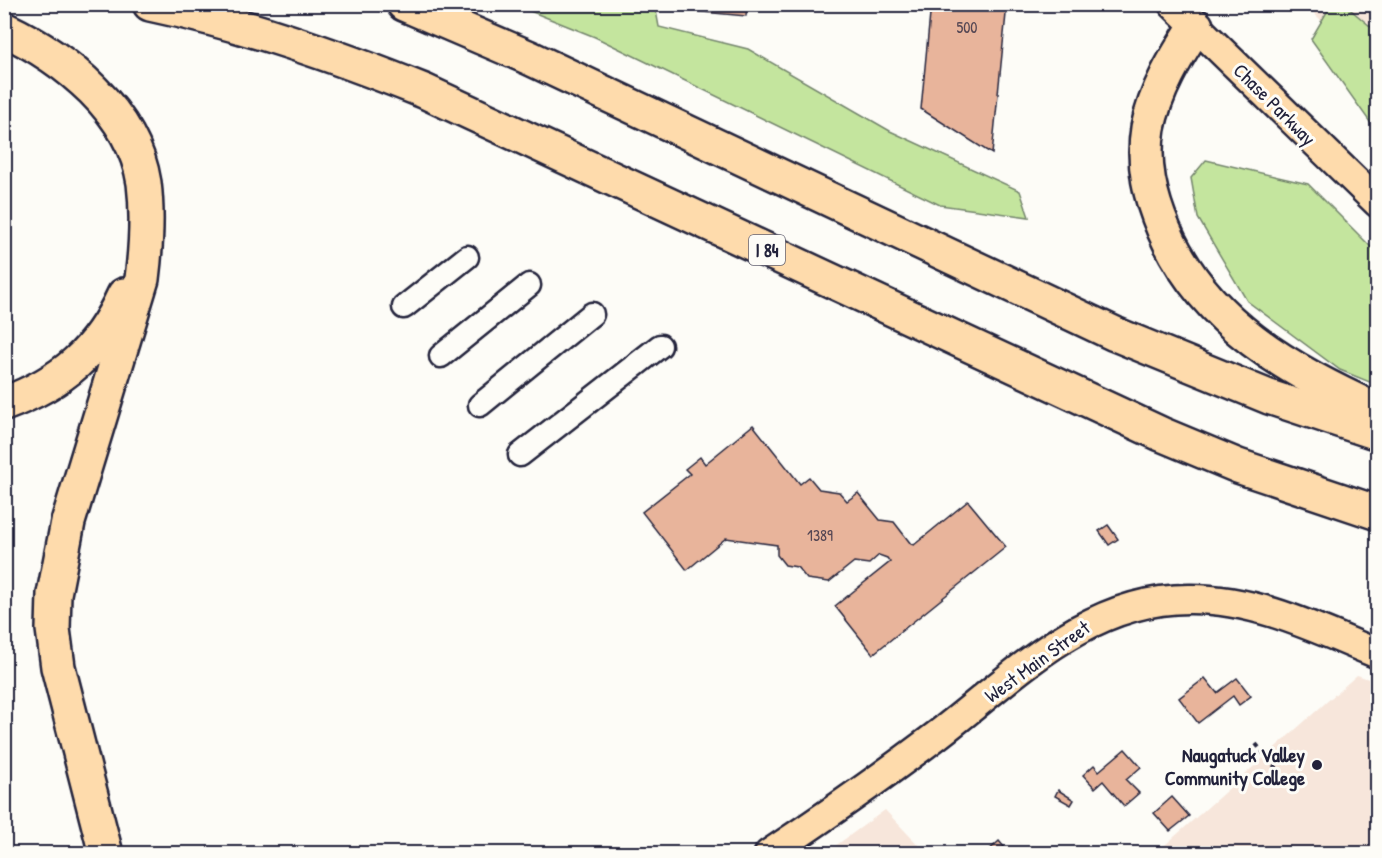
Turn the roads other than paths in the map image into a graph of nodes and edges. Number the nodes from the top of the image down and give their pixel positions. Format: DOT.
graph roads {
  1 [pos="150,4"];
  2 [pos="404,4"];
  3 [pos="1185,15"];
  4 [pos="4,29"];
  5 [pos="144,182"];
  6 [pos="1377,203"];
  7 [pos="467,257"];
  8 [pos="529,285"];
  9 [pos="404,307"];
  10 [pos="592,314"];
  11 [pos="660,346"];
  12 [pos="441,356"];
  13 [pos="4,404"];
  14 [pos="480,405"];
  15 [pos="1377,411"];
  16 [pos="1377,433"];
  17 [pos="520,455"];
  18 [pos="1377,513"];
  19 [pos="1377,654"];
  20 [pos="106,854"];
  21 [pos="769,854"];
  1 -- 18 [label="highway, I 84"];
  2 -- 16 [label="highway"];
  3 -- 6 [label="main road, Chase Parkway"];
  3 -- 15 [label="highway"];
  4 -- 5 [label="highway"];
  5 -- 13 [label="highway"];
  5 -- 20 [label="highway"];
  7 -- 9 [label="lane"];
  8 -- 12 [label="lane"];
  10 -- 14 [label="lane"];
  11 -- 17 [label="lane"];
  19 -- 21 [label="main road, West Main Street"];
}
